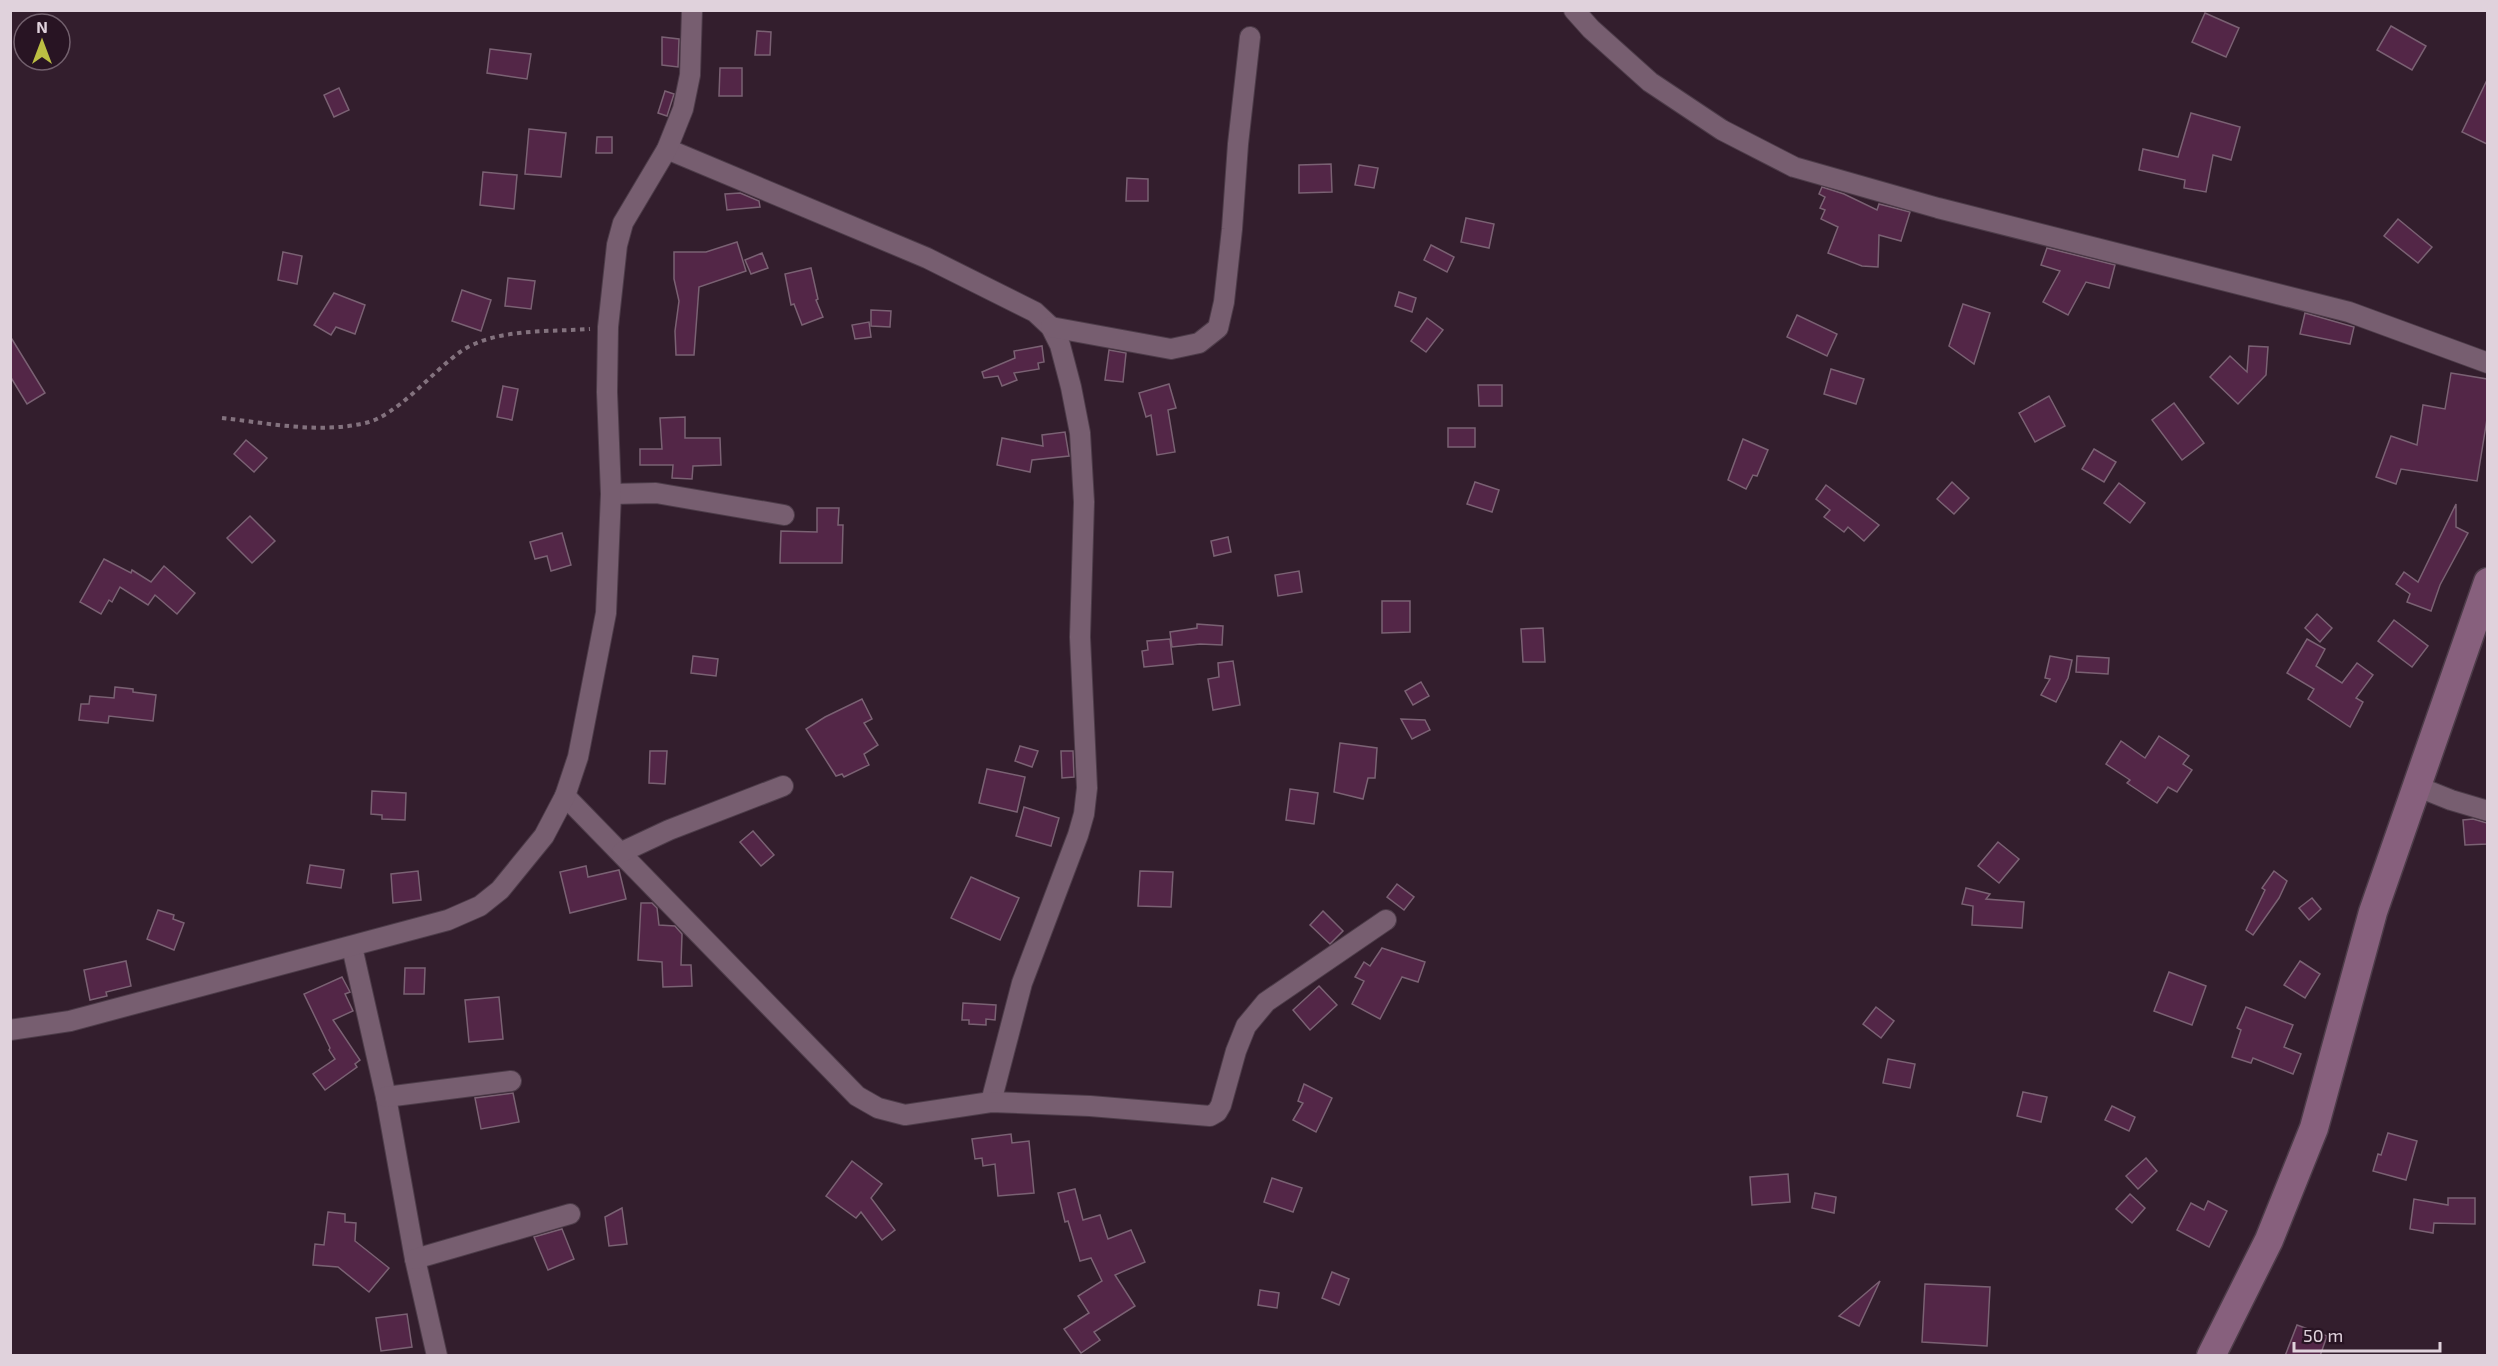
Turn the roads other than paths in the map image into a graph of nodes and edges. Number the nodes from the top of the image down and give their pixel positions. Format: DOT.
graph roads {
  1 [pos="692,10"];
  2 [pos="1574,10"];
  3 [pos="1250,37"];
  4 [pos="667,149"];
  5 [pos="1051,327"];
  6 [pos="2487,363"];
  7 [pos="611,494"];
  8 [pos="784,514"];
  9 [pos="2487,582"];
  10 [pos="783,786"];
  11 [pos="2416,786"];
  12 [pos="565,796"];
  13 [pos="2487,811"];
  14 [pos="622,852"];
  15 [pos="1386,920"];
  16 [pos="352,947"];
  17 [pos="10,1030"];
  18 [pos="511,1081"];
  19 [pos="386,1097"];
  20 [pos="990,1102"];
  21 [pos="570,1214"];
  22 [pos="414,1259"];
  23 [pos="437,1356"];
  24 [pos="2211,1356"];
  1 -- 4 [label="street"];
  2 -- 6 [label="street"];
  3 -- 5 [label="street"];
  4 -- 5 [label="street"];
  4 -- 7 [label="street"];
  5 -- 20 [label="street"];
  7 -- 8 [label="street"];
  7 -- 12 [label="street"];
  9 -- 11 [label="street"];
  10 -- 14 [label="street"];
  11 -- 13 [label="street"];
  11 -- 24 [label="street"];
  12 -- 14 [label="street"];
  12 -- 16 [label="street"];
  14 -- 20 [label="street"];
  15 -- 20 [label="street"];
  16 -- 17 [label="street"];
  16 -- 19 [label="street"];
  18 -- 19 [label="street"];
  19 -- 22 [label="street"];
  21 -- 22 [label="street"];
  22 -- 23 [label="street"];
}
